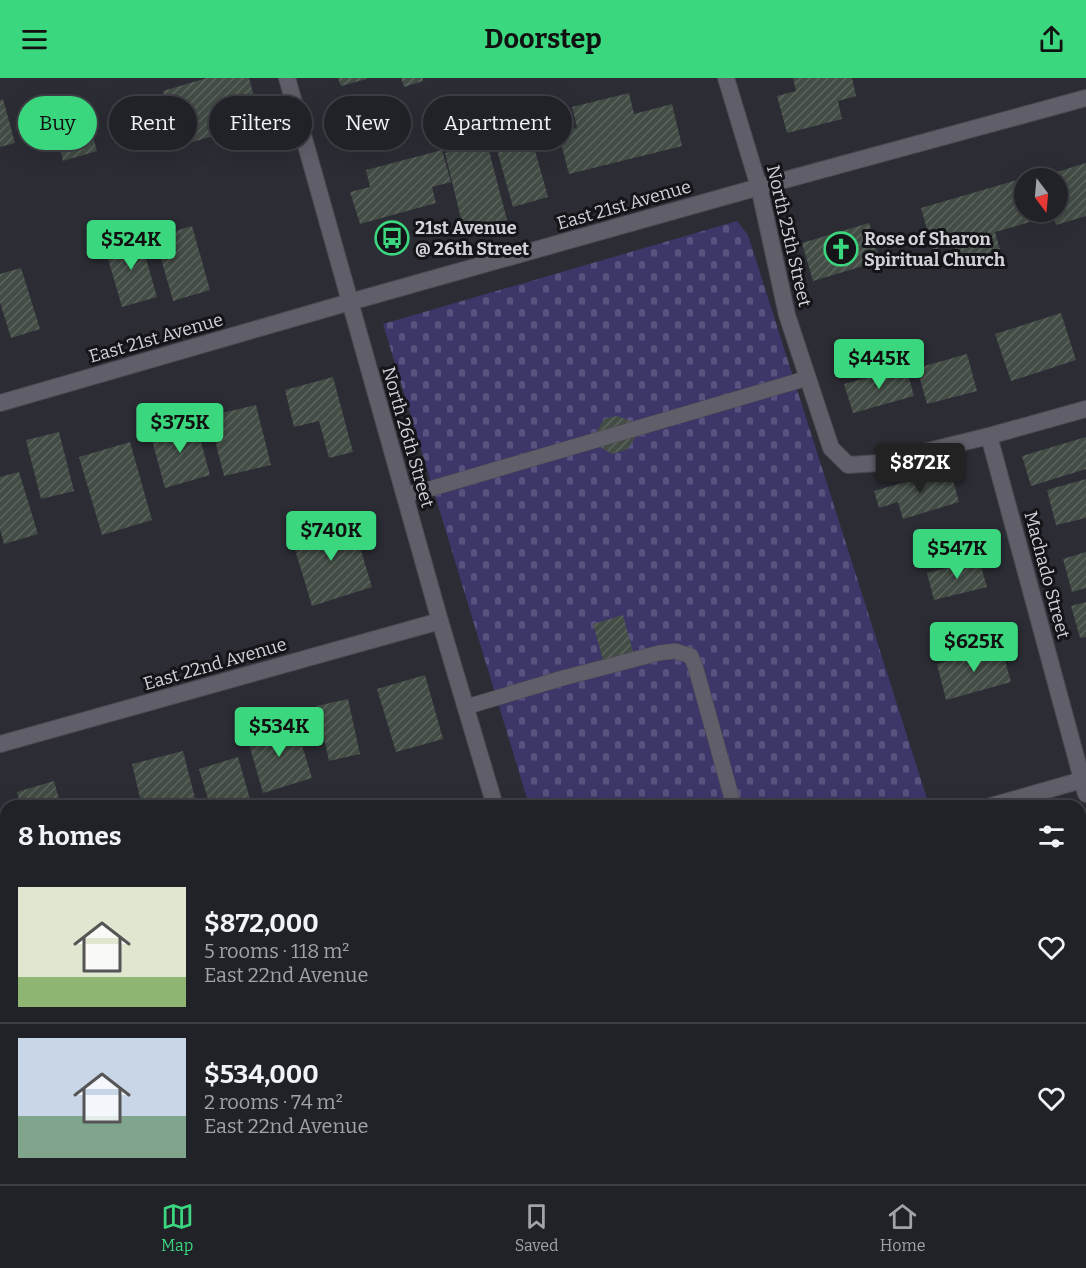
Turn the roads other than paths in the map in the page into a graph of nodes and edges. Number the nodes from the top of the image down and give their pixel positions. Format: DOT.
graph roads {
  1 [pos="287,78"];
  2 [pos="726,78"];
  3 [pos="1086,98"];
  4 [pos="759,187"];
  5 [pos="350,302"];
  6 [pos="808,378"];
  7 [pos="0,403"];
  8 [pos="1086,408"];
  9 [pos="989,436"];
  10 [pos="404,495"];
  11 [pos="440,621"];
  12 [pos="466,707"];
  13 [pos="0,744"];
  14 [pos="1085,785"];
  15 [pos="493,800"];
  16 [pos="732,800"];
  17 [pos="1018,800"];
  1 -- 5 [label="street, North 26th Street"];
  2 -- 4 [label="street, North 25th Street"];
  3 -- 4 [label="street, East 21st Avenue"];
  4 -- 5 [label="street, East 21st Avenue"];
  4 -- 6 [label="street, North 25th Street"];
  5 -- 7 [label="street, East 21st Avenue"];
  5 -- 10 [label="street, North 26th Street"];
  6 -- 9 [label="street, North 25th Street"];
  6 -- 10 [label="lane"];
  8 -- 9 [label="street"];
  9 -- 14 [label="street, Machado Street"];
  10 -- 11 [label="street, North 26th Street"];
  11 -- 12 [label="street, North 26th Street"];
  11 -- 13 [label="street, East 22nd Avenue"];
  12 -- 15 [label="street, North 26th Street"];
  12 -- 16 [label="lane"];
  14 -- 17 [label="street"];
}
